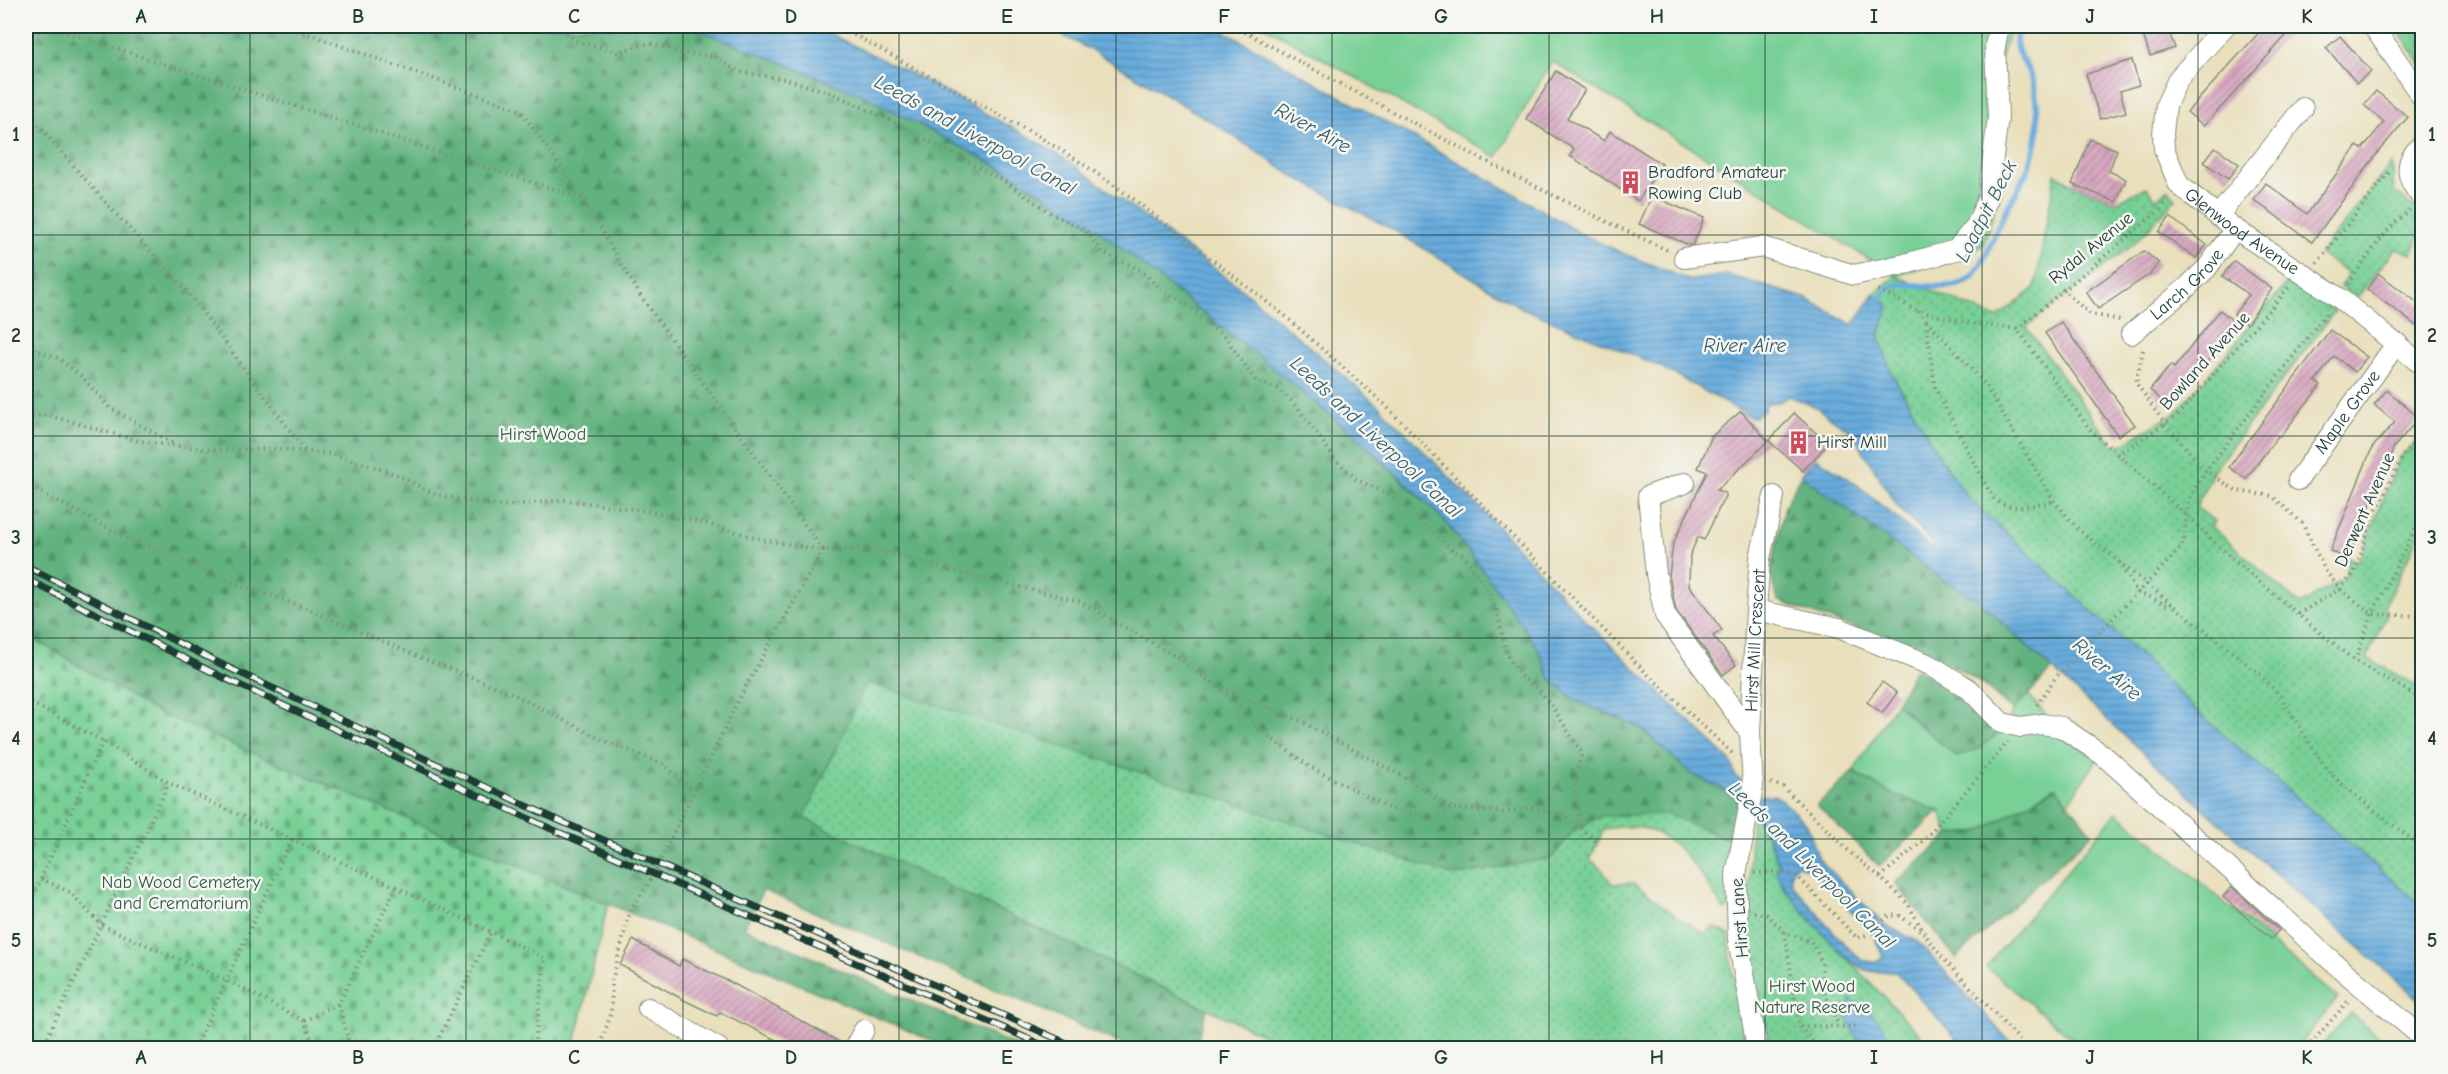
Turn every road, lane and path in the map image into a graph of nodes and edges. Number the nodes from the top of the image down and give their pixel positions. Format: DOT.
graph roads {
  1 [pos="286,26"];
  2 [pos="557,26"];
  3 [pos="838,26"];
  4 [pos="1234,26"];
  5 [pos="1999,26"];
  6 [pos="2225,26"];
  7 [pos="2373,26"];
  8 [pos="26,33"];
  9 [pos="2422,97"];
  10 [pos="2303,108"];
  11 [pos="26,111"];
  12 [pos="2422,145"];
  13 [pos="2410,160"];
  14 [pos="2179,185"];
  15 [pos="582,198"];
  16 [pos="2419,202"];
  17 [pos="2218,216"];
  18 [pos="2235,229"];
  19 [pos="1684,258"];
  20 [pos="2305,274"];
  21 [pos="2062,289"];
  22 [pos="1879,290"];
  23 [pos="2338,297"];
  24 [pos="1918,311"];
  25 [pos="1926,321"];
  26 [pos="2017,329"];
  27 [pos="26,332"];
  28 [pos="2131,334"];
  29 [pos="2397,343"];
  30 [pos="2422,365"];
  31 [pos="26,417"];
  32 [pos="2165,423"];
  33 [pos="2422,432"];
  34 [pos="175,445"];
  35 [pos="305,451"];
  36 [pos="2117,455"];
  37 [pos="2206,471"];
  38 [pos="2298,480"];
  39 [pos="1685,483"];
  40 [pos="26,484"];
  41 [pos="1774,496"];
  42 [pos="2054,501"];
  43 [pos="2187,515"];
  44 [pos="2422,516"];
  45 [pos="823,550"];
  46 [pos="2119,562"];
  47 [pos="2147,583"];
  48 [pos="2340,589"];
  49 [pos="2138,592"];
  50 [pos="2173,604"];
  51 [pos="1756,610"];
  52 [pos="2372,614"];
  53 [pos="2298,615"];
  54 [pos="2422,616"];
  55 [pos="2355,661"];
  56 [pos="1219,688"];
  57 [pos="2422,699"];
  58 [pos="26,700"];
  59 [pos="2021,728"];
  60 [pos="1750,733"];
  61 [pos="103,741"];
  62 [pos="1754,780"];
  63 [pos="169,783"];
  64 [pos="694,791"];
  65 [pos="1452,808"];
  66 [pos="1581,828"];
  67 [pos="292,839"];
  68 [pos="1598,843"];
  69 [pos="2422,848"];
  70 [pos="1773,872"];
  71 [pos="1880,877"];
  72 [pos="41,879"];
  73 [pos="396,887"];
  74 [pos="1747,910"];
  75 [pos="26,912"];
  76 [pos="101,924"];
  77 [pos="491,932"];
  78 [pos="1785,932"];
  79 [pos="1924,933"];
  80 [pos="226,980"];
  81 [pos="2361,986"];
  82 [pos="339,1003"];
  83 [pos="648,1008"];
  84 [pos="304,1021"];
  85 [pos="1799,1026"];
  86 [pos="1839,1026"];
  87 [pos="1860,1027"];
  88 [pos="864,1030"];
  89 [pos="2422,1037"];
  90 [pos="348,1039"];
  91 [pos="42,1048"];
  92 [pos="195,1048"];
  93 [pos="315,1048"];
  94 [pos="330,1048"];
  95 [pos="369,1048"];
  96 [pos="434,1048"];
  97 [pos="534,1048"];
  98 [pos="599,1048"];
  99 [pos="718,1048"];
  100 [pos="854,1048"];
  101 [pos="1757,1048"];
  102 [pos="1818,1048"];
  103 [pos="2027,1048"];
  104 [pos="2307,1048"];
  1 -- 15 [label="path"];
  2 -- 66 [label="path"];
  3 -- 62 [label="path"];
  4 -- 19 [label="path"];
  5 -- 19 [label="street"];
  6 -- 14 [label="street, Glenwood Avenue"];
  7 -- 9 [label="street"];
  8 -- 15 [label="path"];
  10 -- 17 [label="street"];
  11 -- 35 [label="path"];
  12 -- 13 [label="street"];
  13 -- 16 [label="street"];
  13 -- 20 [label="path, Bowland Avenue"];
  14 -- 17 [label="street, Glenwood Avenue"];
  14 -- 21 [label="path, Rydal Avenue"];
  15 -- 45 [label="path"];
  16 -- 23 [label="path"];
  17 -- 18 [label="street, Glenwood Avenue"];
  18 -- 20 [label="street, Glenwood Avenue"];
  18 -- 28 [label="street, Larch Grove"];
  20 -- 23 [label="street, Glenwood Avenue"];
  20 -- 32 [label="path, Bowland Avenue"];
  21 -- 26 [label="path, Rydal Avenue"];
  21 -- 28 [label="path"];
  22 -- 24 [label="path"];
  23 -- 29 [label="street, Glenwood Avenue"];
  23 -- 37 [label="path"];
  24 -- 25 [label="path"];
  24 -- 26 [label="path"];
  25 -- 42 [label="path"];
  25 -- 42 [label="path"];
  26 -- 36 [label="path"];
  27 -- 34 [label="path"];
  28 -- 32 [label="path"];
  29 -- 30 [label="street, Glenwood Avenue"];
  29 -- 38 [label="street, Maple Grove"];
  31 -- 34 [label="path"];
  32 -- 36 [label="path, Bowland Avenue"];
  32 -- 37 [label="path"];
  33 -- 48 [label="path, Derwent Avenue"];
  34 -- 35 [label="path"];
  35 -- 45 [label="path"];
  36 -- 43 [label="path"];
  37 -- 43 [label="path"];
  37 -- 48 [label="path"];
  39 -- 60 [label="street"];
  40 -- 64 [label="path"];
  41 -- 51 [label="street, Hirst Mill Crescent"];
  42 -- 46 [label="path"];
  43 -- 47 [label="path"];
  43 -- 53 [label="path"];
  44 -- 52 [label="path"];
  45 -- 56 [label="path"];
  45 -- 64 [label="path"];
  46 -- 47 [label="path"];
  46 -- 49 [label="path"];
  47 -- 49 [label="path"];
  47 -- 50 [label="path"];
  48 -- 52 [label="path"];
  48 -- 53 [label="path, Derwent Avenue"];
  49 -- 50 [label="path"];
  49 -- 59 [label="path"];
  50 -- 69 [label="path"];
  51 -- 59 [label="street"];
  51 -- 60 [label="street, Hirst Mill Crescent"];
  52 -- 54 [label="path"];
  52 -- 55 [label="path"];
  53 -- 55 [label="path"];
  55 -- 57 [label="path"];
  56 -- 65 [label="path"];
  56 -- 65 [label="path"];
  58 -- 61 [label="path"];
  59 -- 71 [label="path"];
  59 -- 81 [label="street"];
  60 -- 62 [label="street, Hirst Mill Crescent"];
  61 -- 63 [label="path"];
  61 -- 72 [label="path"];
  62 -- 71 [label="path"];
  62 -- 101 [label="street, Hirst Lane"];
  63 -- 67 [label="path"];
  63 -- 76 [label="path"];
  64 -- 98 [label="path"];
  65 -- 66 [label="path"];
  66 -- 68 [label="path"];
  67 -- 73 [label="path"];
  67 -- 80 [label="path"];
  70 -- 79 [label="path"];
  71 -- 79 [label="path"];
  72 -- 75 [label="path"];
  72 -- 76 [label="path"];
  73 -- 77 [label="path"];
  73 -- 82 [label="path"];
  74 -- 78 [label="path"];
  76 -- 80 [label="path"];
  76 -- 91 [label="path"];
  77 -- 96 [label="path"];
  77 -- 97 [label="path"];
  78 -- 85 [label="path"];
  78 -- 86 [label="path"];
  79 -- 103 [label="path"];
  80 -- 84 [label="path"];
  80 -- 92 [label="path"];
  81 -- 89 [label="street"];
  81 -- 104 [label="path"];
  82 -- 84 [label="path"];
  82 -- 90 [label="path"];
  83 -- 99 [label="street"];
  84 -- 93 [label="path"];
  85 -- 86 [label="path"];
  85 -- 102 [label="path"];
  86 -- 87 [label="path"];
  88 -- 100 [label="street"];
  90 -- 94 [label="path"];
  90 -- 95 [label="path"];
}
